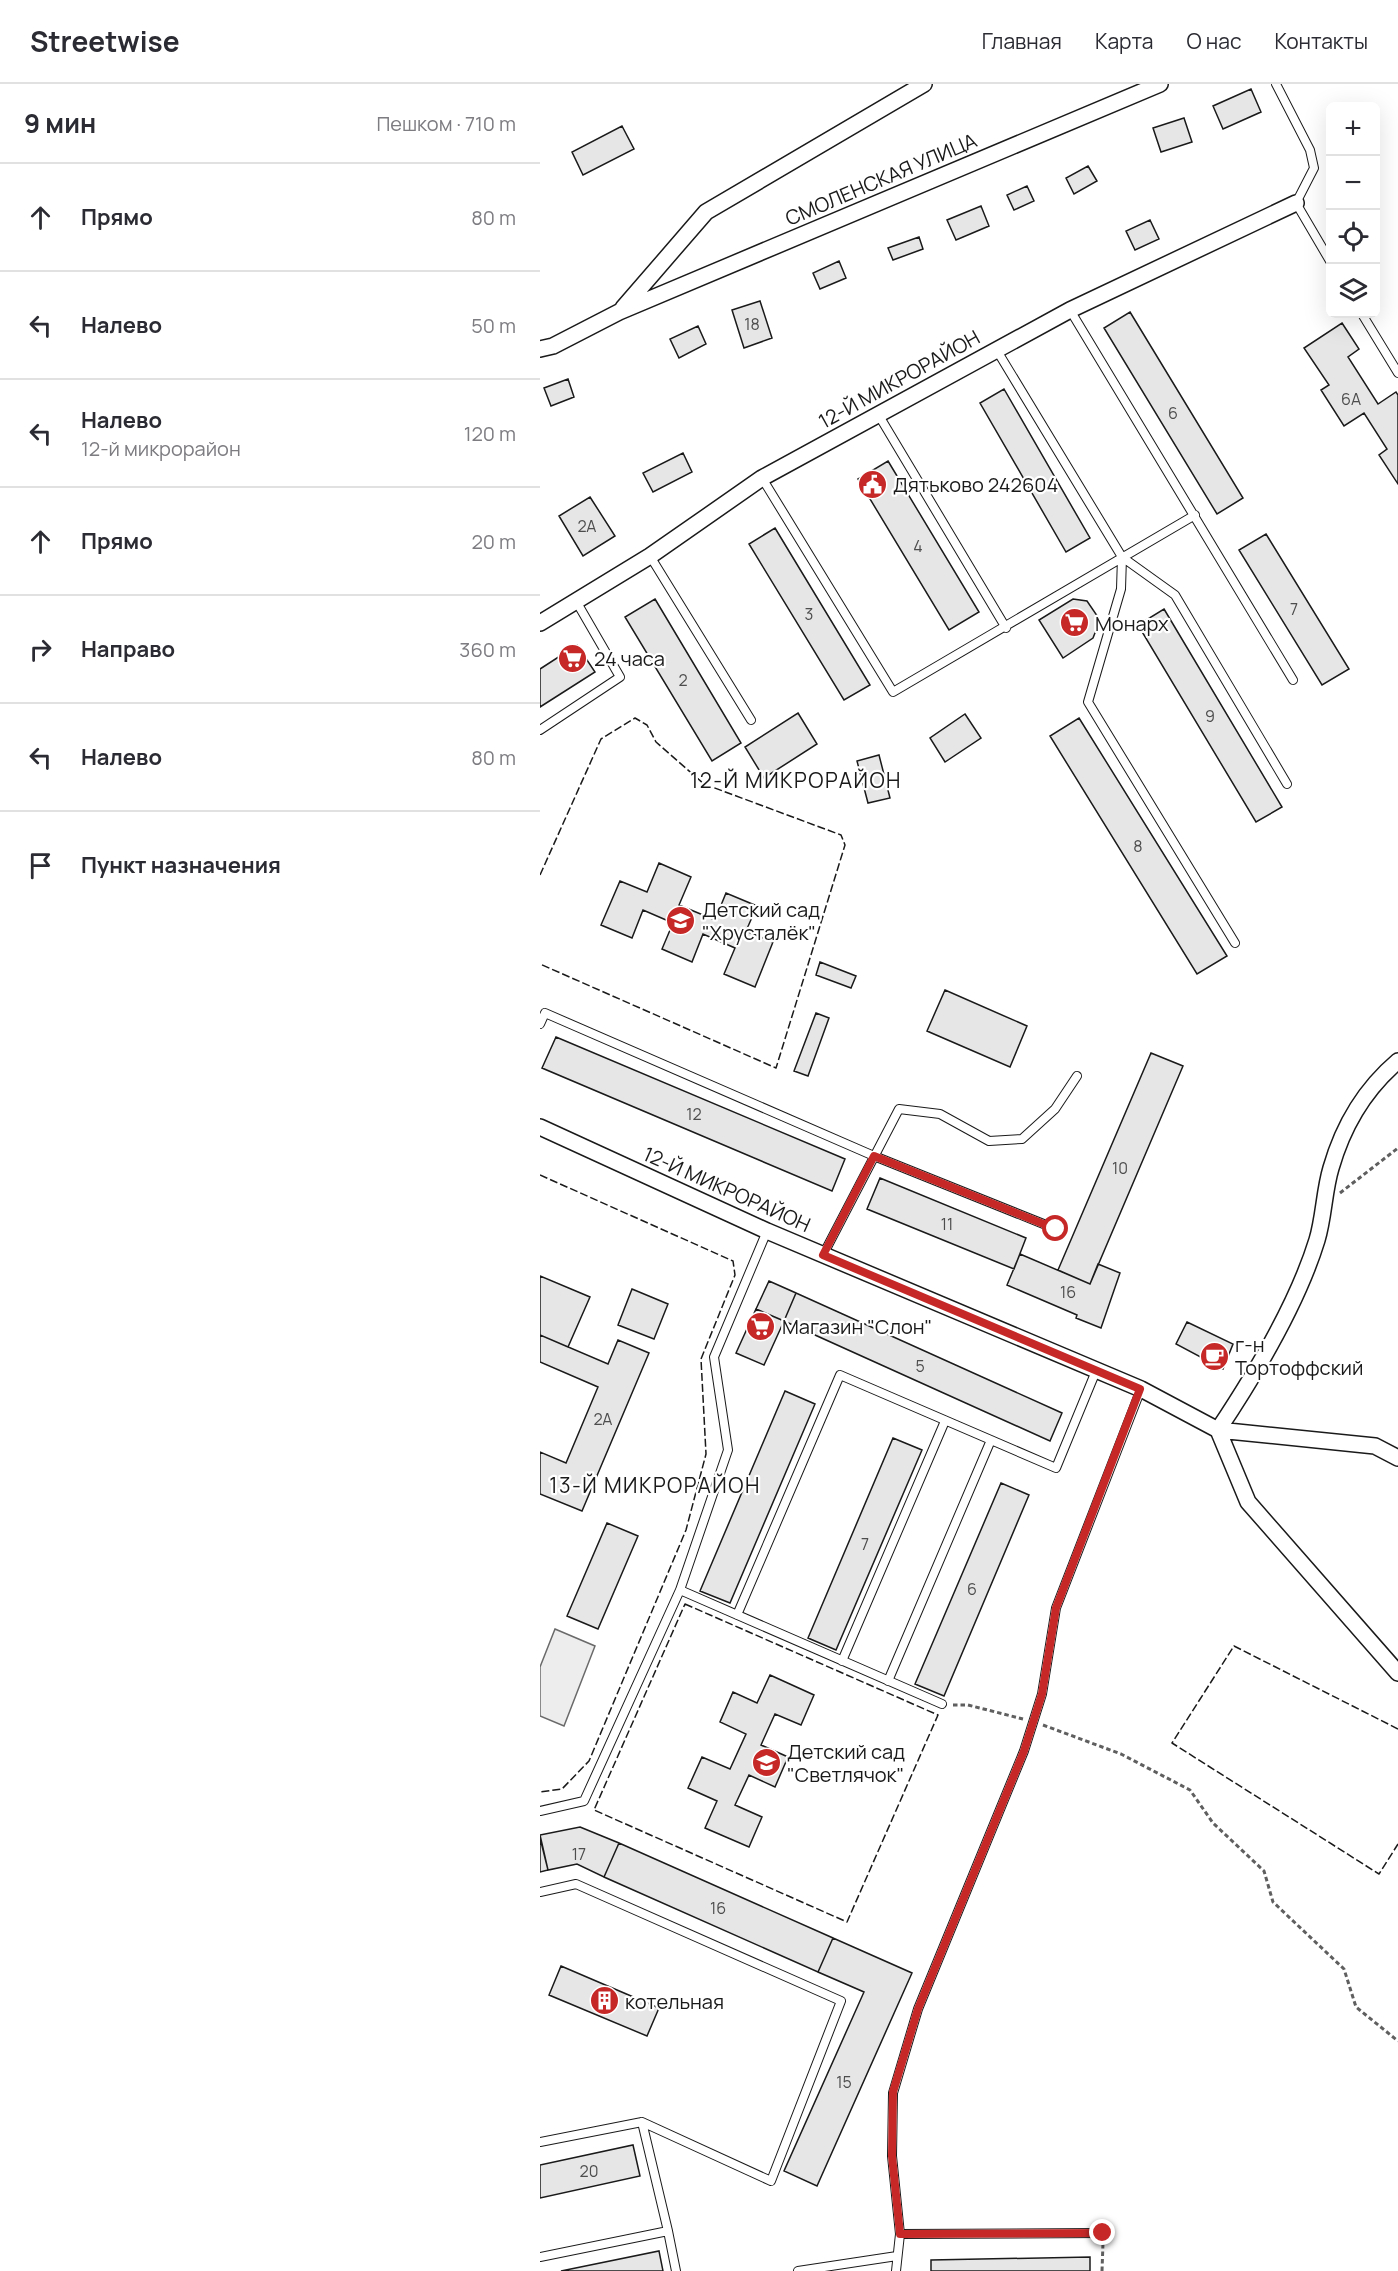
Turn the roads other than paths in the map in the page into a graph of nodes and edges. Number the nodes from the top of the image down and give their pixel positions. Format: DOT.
graph roads {
  1 [pos="924,84"];
  2 [pos="1160,84"];
  3 [pos="1276,84"];
  4 [pos="1296,203"];
  5 [pos="1326,254"];
  6 [pos="1070,310"];
  7 [pos="619,312"];
  8 [pos="1364,318"];
  9 [pos="540,349"];
  10 [pos="996,349"];
  11 [pos="1398,373"];
  12 [pos="878,414"];
  13 [pos="762,478"];
  14 [pos="1195,515"];
  15 [pos="650,555"];
  16 [pos="1122,557"];
  17 [pos="576,601"];
  18 [pos="540,623"];
  19 [pos="1006,628"];
  20 [pos="1293,680"];
  21 [pos="751,720"];
  22 [pos="540,730"];
  23 [pos="1287,784"];
  24 [pos="1235,943"];
  25 [pos="543,1012"];
  26 [pos="540,1024"];
  27 [pos="1398,1061"];
  28 [pos="1077,1076"];
  29 [pos="540,1127"];
  30 [pos="874,1156"];
  31 [pos="1056,1229"];
  32 [pos="767,1231"];
  33 [pos="823,1255"];
  34 [pos="1096,1371"];
  35 [pos="1140,1389"];
  36 [pos="945,1421"];
  37 [pos="1218,1430"];
  38 [pos="991,1440"];
  39 [pos="1398,1458"];
  40 [pos="680,1590"];
  41 [pos="737,1615"];
  42 [pos="842,1661"];
  43 [pos="1398,1673"];
  44 [pos="888,1681"];
  45 [pos="942,1704"];
  46 [pos="540,1811"];
  47 [pos="540,1892"];
  48 [pos="642,2122"];
  49 [pos="540,2142"];
  50 [pos="668,2230"];
  51 [pos="1103,2233"];
  52 [pos="900,2234"];
  53 [pos="897,2256"];
  54 [pos="540,2257"];
  55 [pos="676,2271"];
  56 [pos="798,2271"];
  57 [pos="896,2271"];
  1 -- 7 [label="street, СМОЛЕНСКАЯ УЛИЦА"];
  2 -- 7 [label="street, СМОЛЕНСКАЯ УЛИЦА"];
  3 -- 4 [label="lane"];
  4 -- 5 [label="lane"];
  4 -- 6 [label="street, 12-Й МИКРОРАЙОН"];
  6 -- 10 [label="street, 12-Й МИКРОРАЙОН"];
  6 -- 14 [label="lane"];
  7 -- 9 [label="street, СМОЛЕНСКАЯ УЛИЦА"];
  8 -- 11 [label="lane"];
  10 -- 12 [label="street, 12-Й МИКРОРАЙОН"];
  10 -- 16 [label="lane"];
  12 -- 13 [label="street, 12-Й МИКРОРАЙОН"];
  12 -- 19 [label="lane"];
  13 -- 15 [label="street, 12-Й МИКРОРАЙОН"];
  13 -- 19 [label="lane"];
  14 -- 16 [label="lane"];
  14 -- 20 [label="lane"];
  15 -- 17 [label="street, 12-Й МИКРОРАЙОН"];
  15 -- 21 [label="lane"];
  16 -- 19 [label="lane"];
  16 -- 23 [label="lane"];
  16 -- 24 [label="lane"];
  17 -- 18 [label="street, 12-Й МИКРОРАЙОН"];
  17 -- 22 [label="lane"];
  25 -- 26 [label="lane"];
  25 -- 30 [label="lane"];
  27 -- 37 [label="street"];
  28 -- 30 [label="lane"];
  29 -- 32 [label="street, 12-Й МИКРОРАЙОН"];
  30 -- 31 [label="lane"];
  30 -- 33 [label="lane"];
  32 -- 33 [label="street, 12-Й МИКРОРАЙОН"];
  32 -- 40 [label="lane"];
  33 -- 34 [label="street, 12-Й МИКРОРАЙОН"];
  34 -- 35 [label="street, 12-Й МИКРОРАЙОН"];
  34 -- 38 [label="lane"];
  35 -- 37 [label="street, 12-Й МИКРОРАЙОН"];
  35 -- 52 [label="lane"];
  36 -- 38 [label="lane"];
  36 -- 41 [label="lane"];
  36 -- 42 [label="lane"];
  37 -- 39 [label="street"];
  37 -- 43 [label="street"];
  38 -- 44 [label="lane"];
  40 -- 41 [label="lane"];
  40 -- 46 [label="lane"];
  41 -- 42 [label="lane"];
  42 -- 44 [label="lane"];
  44 -- 45 [label="lane"];
  47 -- 48 [label="lane"];
  48 -- 49 [label="lane"];
  48 -- 50 [label="lane"];
  50 -- 54 [label="lane"];
  50 -- 55 [label="lane"];
  51 -- 52 [label="lane"];
  52 -- 53 [label="lane"];
  53 -- 56 [label="lane"];
  53 -- 57 [label="lane"];
}
